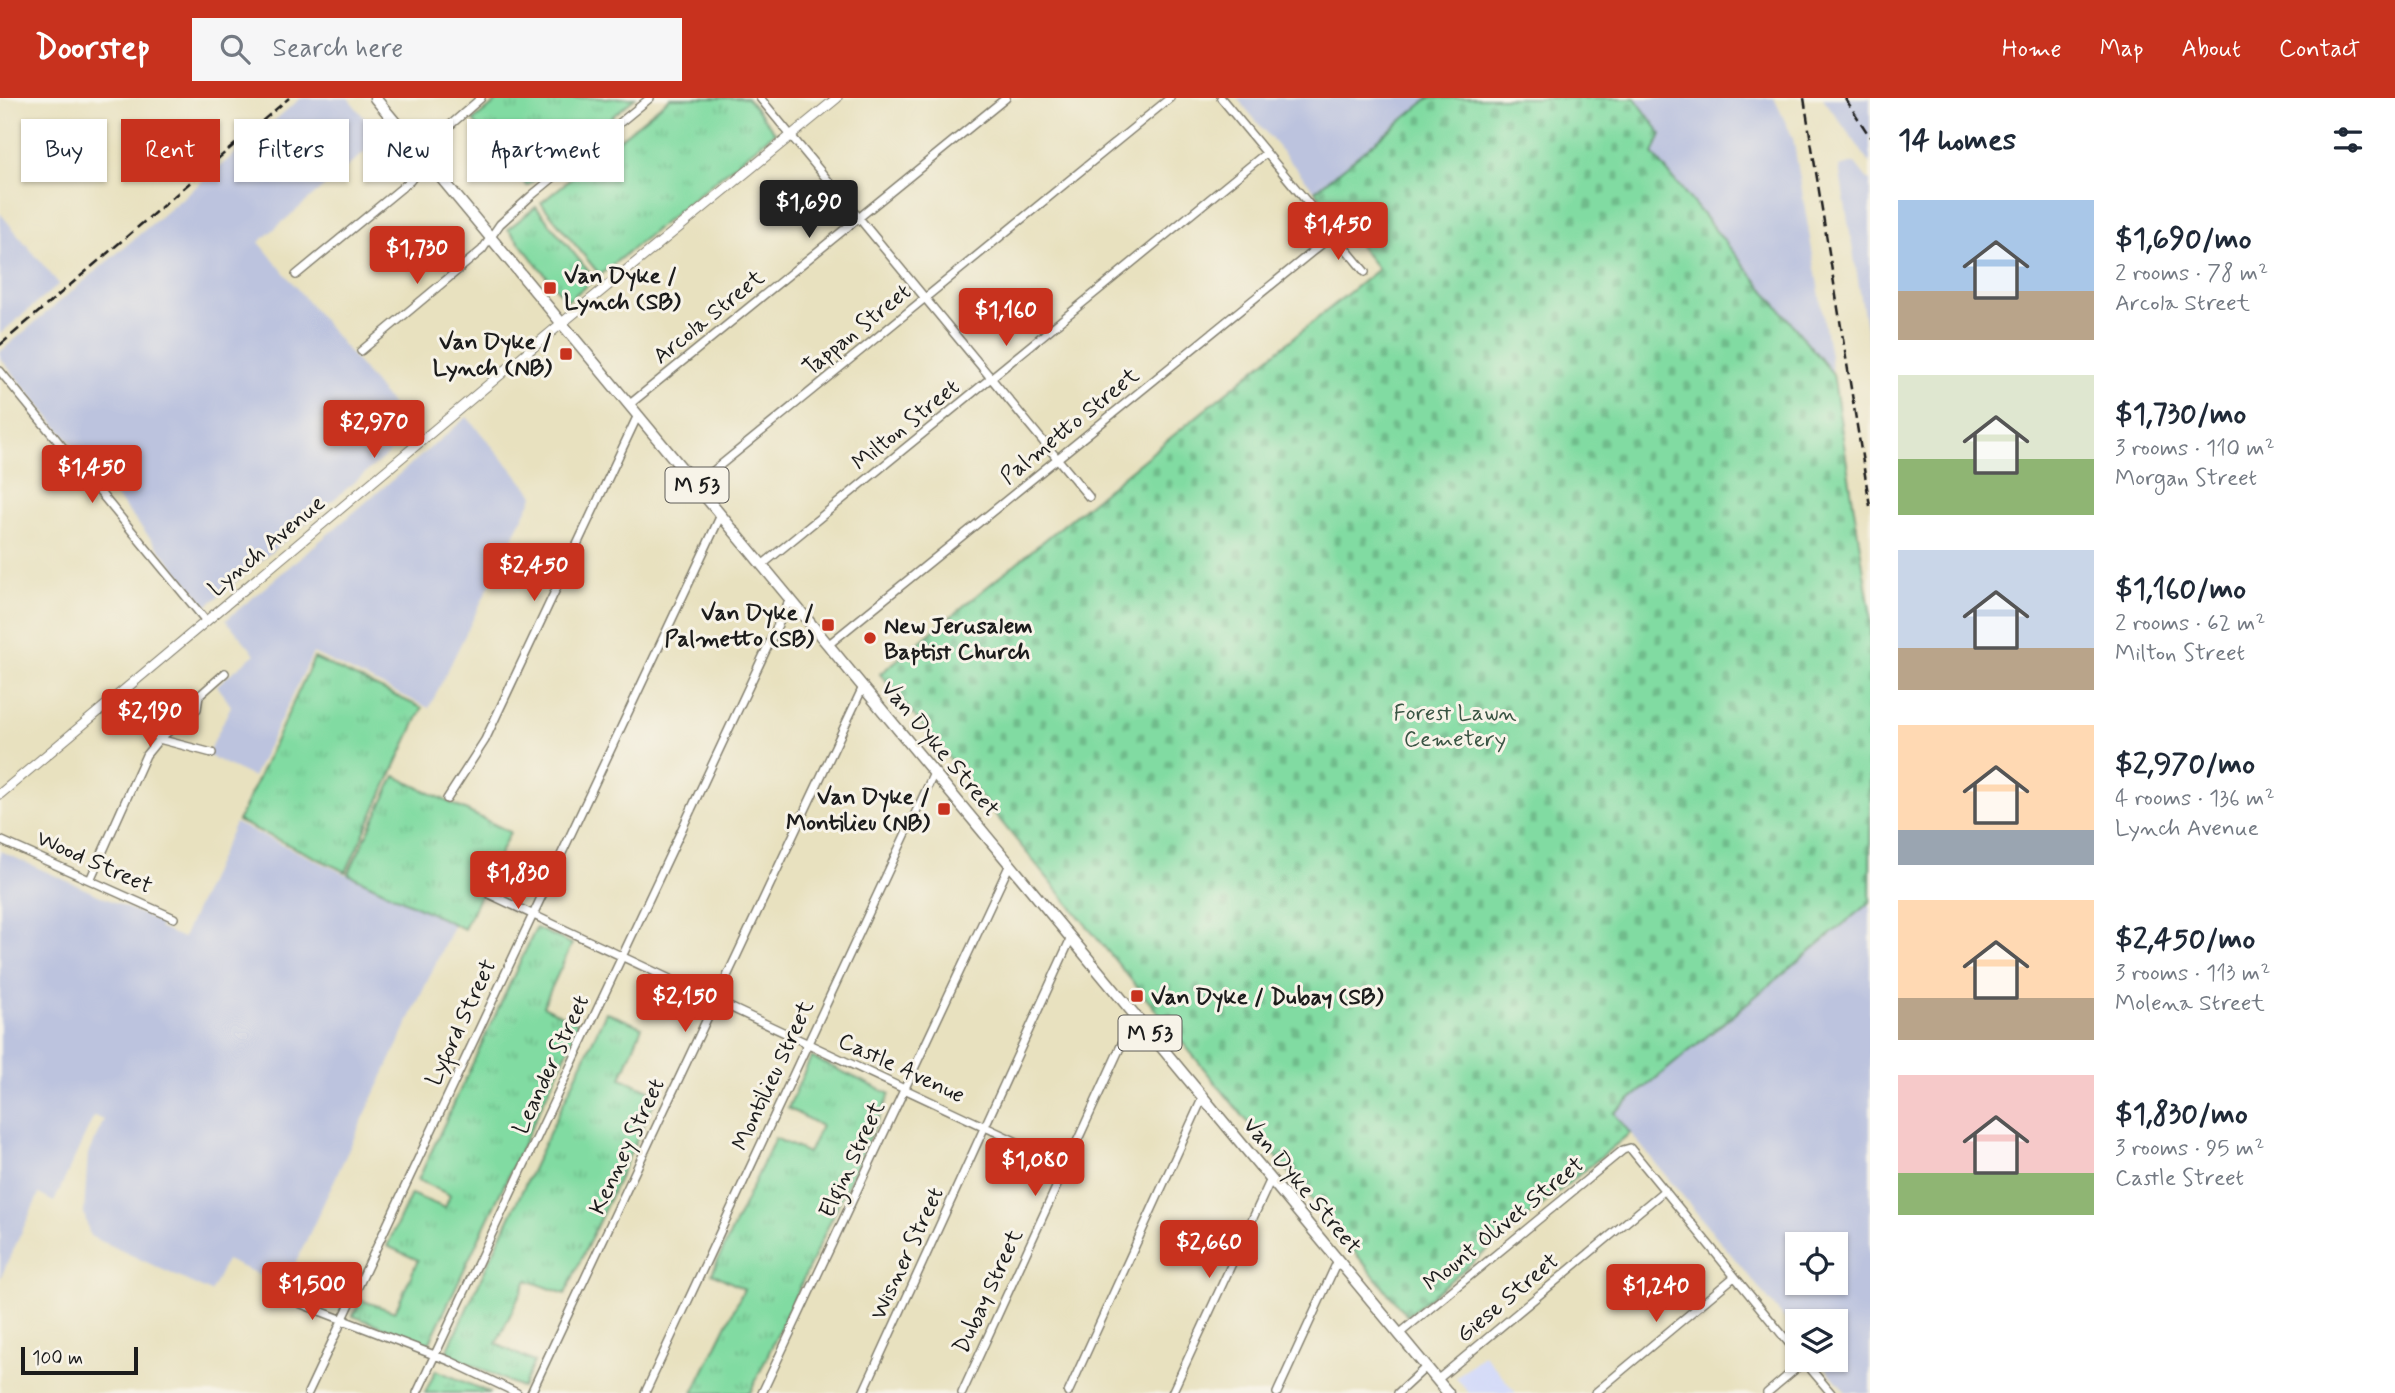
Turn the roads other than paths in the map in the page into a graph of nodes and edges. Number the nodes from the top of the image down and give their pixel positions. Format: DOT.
graph roads {
  1 [pos="375,98"];
  2 [pos="481,98"];
  3 [pos="650,98"];
  4 [pos="760,98"];
  5 [pos="837,98"];
  6 [pos="1006,98"];
  7 [pos="1170,98"];
  8 [pos="1221,98"];
  9 [pos="393,119"];
  10 [pos="453,122"];
  11 [pos="791,135"];
  12 [pos="1266,153"];
  13 [pos="409,182"];
  14 [pos="446,182"];
  15 [pos="859,218"];
  16 [pos="1334,234"];
  17 [pos="491,239"];
  18 [pos="1364,272"];
  19 [pos="296,275"];
  20 [pos="925,298"];
  21 [pos="562,323"];
  22 [pos="361,351"];
  23 [pos="0,371"];
  24 [pos="990,379"];
  25 [pos="630,404"];
  26 [pos="638,415"];
  27 [pos="1057,460"];
  28 [pos="696,485"];
  29 [pos="1089,497"];
  30 [pos="721,515"];
  31 [pos="762,565"];
  32 [pos="790,599"];
  33 [pos="206,621"];
  34 [pos="828,645"];
  35 [pos="225,673"];
  36 [pos="863,687"];
  37 [pos="117,696"];
  38 [pos="159,739"];
  39 [pos="212,753"];
  40 [pos="934,773"];
  41 [pos="0,794"];
  42 [pos="447,799"];
  43 [pos="0,840"];
  44 [pos="1010,864"];
  45 [pos="90,880"];
  46 [pos="489,894"];
  47 [pos="532,914"];
  48 [pos="174,918"];
  49 [pos="1071,938"];
  50 [pos="622,956"];
  51 [pos="716,1000"];
  52 [pos="1135,1015"];
  53 [pos="808,1044"];
  54 [pos="905,1089"];
  55 [pos="1203,1097"];
  56 [pos="985,1126"];
  57 [pos="1066,1165"];
  58 [pos="1271,1179"];
  59 [pos="1665,1190"];
  60 [pos="1338,1260"];
  61 [pos="1734,1277"];
  62 [pos="291,1300"];
  63 [pos="342,1319"];
  64 [pos="1399,1334"];
  65 [pos="1785,1339"];
  66 [pos="435,1356"];
  67 [pos="1426,1367"];
  68 [pos="1791,1372"];
  69 [pos="1813,1372"];
  70 [pos="1437,1380"];
  71 [pos="307,1393"];
  72 [pos="417,1393"];
  73 [pos="517,1393"];
  74 [pos="531,1393"];
  75 [pos="645,1393"];
  76 [pos="762,1393"];
  77 [pos="863,1393"];
  78 [pos="962,1393"];
  79 [pos="1068,1393"];
  80 [pos="1172,1393"];
  81 [pos="1277,1393"];
  82 [pos="1398,1393"];
  83 [pos="1448,1393"];
  84 [pos="1595,1393"];
  85 [pos="1767,1393"];
  86 [pos="1830,1393"];
  1 -- 9 [label="main road, Van Dyke Street / M 53"];
  2 -- 10 [label="street"];
  3 -- 17 [label="street"];
  4 -- 11 [label="street"];
  5 -- 11 [label="street, Lynch Avenue"];
  6 -- 15 [label="street, Arcola Street"];
  7 -- 20 [label="street, Tappan Street"];
  8 -- 12 [label="street"];
  11 -- 15 [label="street"];
  11 -- 21 [label="street, Lynch Avenue"];
  12 -- 16 [label="street"];
  12 -- 24 [label="street, Milton Street"];
  13 -- 19 [label="street"];
  14 -- 17 [label="main road, Van Dyke Street / M 53"];
  15 -- 20 [label="street"];
  15 -- 25 [label="street, Arcola Street"];
  16 -- 18 [label="street"];
  16 -- 27 [label="street, Palmetto Street"];
  17 -- 21 [label="main road, Van Dyke Street / M 53"];
  17 -- 22 [label="street"];
  20 -- 24 [label="street"];
  20 -- 28 [label="street, Tappan Street"];
  21 -- 25 [label="main road, Van Dyke Street / M 53"];
  21 -- 33 [label="street, Lynch Avenue"];
  23 -- 33 [label="street"];
  24 -- 27 [label="street"];
  24 -- 31 [label="street, Milton Street"];
  25 -- 26 [label="main road, Van Dyke Street / M 53"];
  26 -- 28 [label="main road, Van Dyke Street / M 53"];
  26 -- 42 [label="street"];
  27 -- 29 [label="street"];
  27 -- 34 [label="street, Palmetto Street"];
  28 -- 30 [label="main road, Van Dyke Street / M 53"];
  30 -- 31 [label="main road, Van Dyke Street / M 53"];
  30 -- 47 [label="street, Lyford Street"];
  31 -- 32 [label="main road, Van Dyke Street / M 53"];
  32 -- 34 [label="main road, Van Dyke Street / M 53"];
  32 -- 50 [label="street, Leander Street"];
  33 -- 37 [label="street, Lynch Avenue"];
  34 -- 36 [label="main road, Van Dyke Street / M 53"];
  35 -- 38 [label="street"];
  36 -- 40 [label="main road, Van Dyke Street / M 53"];
  36 -- 51 [label="street, Kenney Street"];
  37 -- 38 [label="street"];
  37 -- 41 [label="street, Lynch Avenue"];
  38 -- 39 [label="street"];
  38 -- 45 [label="street"];
  40 -- 44 [label="main road, Van Dyke Street / M 53"];
  40 -- 53 [label="street, Montilieu Street"];
  43 -- 45 [label="street, Wood Street"];
  44 -- 49 [label="main road, Van Dyke Street / M 53"];
  44 -- 54 [label="street, Elgin Street"];
  45 -- 48 [label="street, Wood Street"];
  46 -- 47 [label="street, Castle Avenue"];
  47 -- 50 [label="street, Castle Avenue"];
  47 -- 63 [label="street, Lyford Street"];
  49 -- 52 [label="main road, Van Dyke Street / M 53"];
  49 -- 56 [label="street, Wisner Street"];
  50 -- 51 [label="street, Castle Avenue"];
  50 -- 66 [label="street, Leander Street"];
  51 -- 53 [label="street, Castle Avenue"];
  51 -- 74 [label="street, Kenney Street"];
  52 -- 55 [label="main road, Van Dyke Street / M 53"];
  52 -- 57 [label="street, Dubay Street"];
  53 -- 54 [label="street, Castle Avenue"];
  53 -- 75 [label="street, Montilieu Street"];
  54 -- 56 [label="street, Castle Avenue"];
  54 -- 76 [label="street, Elgin Street"];
  55 -- 58 [label="main road, Van Dyke Street / M 53"];
  55 -- 79 [label="street"];
  56 -- 57 [label="street, Castle Avenue"];
  56 -- 77 [label="street, Wisner Street"];
  57 -- 78 [label="street, Dubay Street"];
  58 -- 60 [label="main road, Van Dyke Street / M 53"];
  58 -- 80 [label="street"];
  59 -- 61 [label="street"];
  59 -- 64 [label="street, Mount Olivet Street"];
  59 -- 70 [label="street, Giese Street"];
  60 -- 64 [label="main road, Van Dyke Street / M 53"];
  60 -- 81 [label="street"];
  61 -- 65 [label="street"];
  61 -- 84 [label="street"];
  62 -- 63 [label="street"];
  63 -- 66 [label="street"];
  63 -- 71 [label="street, Lyford Street"];
  64 -- 67 [label="main road, Van Dyke Street / M 53"];
  66 -- 72 [label="street, Leander Street"];
  66 -- 73 [label="street"];
  67 -- 70 [label="main road, Van Dyke Street / M 53"];
  67 -- 82 [label="street"];
  68 -- 85 [label="street"];
  69 -- 86 [label="street"];
  70 -- 83 [label="main road, Van Dyke Street / M 53"];
}
